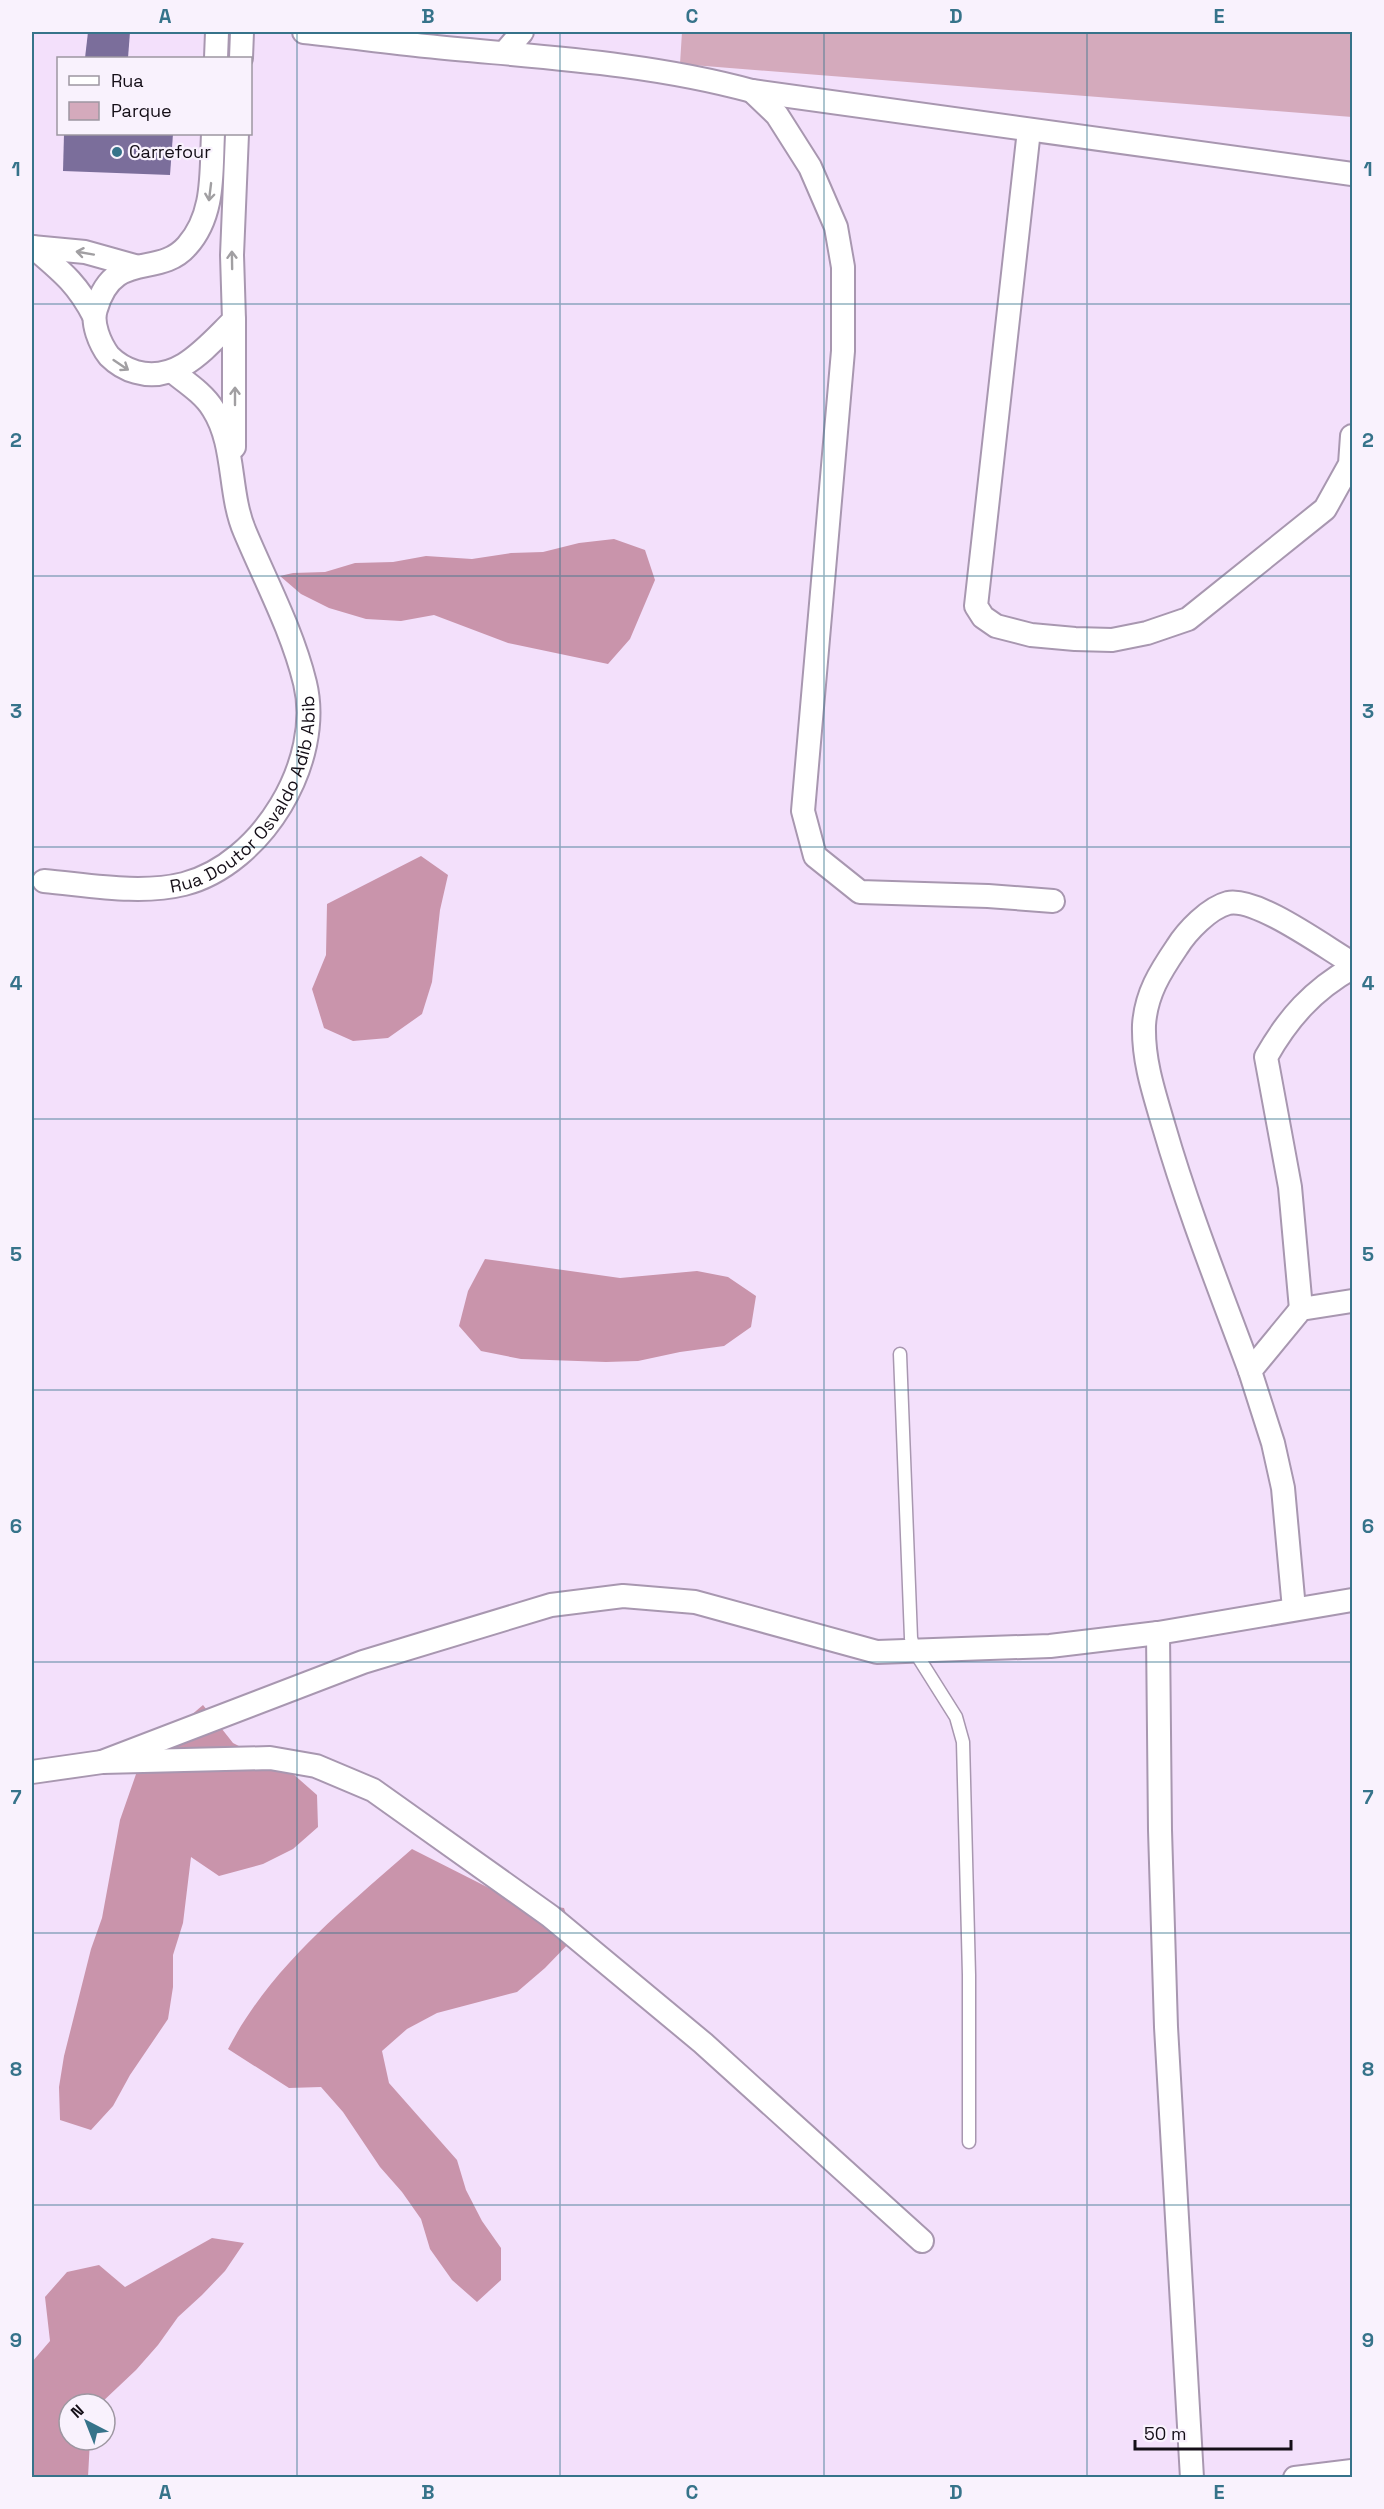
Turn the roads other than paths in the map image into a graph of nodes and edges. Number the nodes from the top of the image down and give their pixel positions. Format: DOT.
graph roads {
  1 [pos="217,32"];
  2 [pos="242,32"];
  3 [pos="304,32"];
  4 [pos="522,32"];
  5 [pos="505,52"];
  6 [pos="216,57"];
  7 [pos="241,57"];
  8 [pos="752,92"];
  9 [pos="1029,130"];
  10 [pos="213,135"];
  11 [pos="237,135"];
  12 [pos="1353,174"];
  13 [pos="32,248"];
  14 [pos="135,266"];
  15 [pos="94,316"];
  16 [pos="234,320"];
  17 [pos="173,372"];
  18 [pos="1353,436"];
  19 [pos="233,476"];
  20 [pos="44,881"];
  21 [pos="1053,901"];
  22 [pos="1353,966"];
  23 [pos="1353,1301"];
  24 [pos="1301,1309"];
  25 [pos="900,1354"];
  26 [pos="1250,1371"];
  27 [pos="1353,1600"];
  28 [pos="1294,1609"];
  29 [pos="1158,1634"];
  30 [pos="915,1652"];
  31 [pos="102,1762"];
  32 [pos="32,1772"];
  33 [pos="969,2142"];
  34 [pos="922,2241"];
  35 [pos="1353,2471"];
  36 [pos="1192,2478"];
  37 [pos="1295,2478"];
  1 -- 6 [label="street"];
  2 -- 7 [label="street"];
  3 -- 5 [label="street"];
  4 -- 5 [label="street"];
  5 -- 8 [label="street"];
  8 -- 9 [label="street"];
  8 -- 21 [label="street"];
  9 -- 12 [label="street"];
  9 -- 18 [label="street"];
  10 -- 14 [label="street, one-way"];
  16 -- 11 [label="street, one-way"];
  14 -- 13 [label="street, one-way"];
  13 -- 15 [label="street"];
  14 -- 15 [label="street"];
  15 -- 17 [label="street, one-way"];
  16 -- 17 [label="street"];
  19 -- 16 [label="street, one-way"];
  17 -- 19 [label="street"];
  19 -- 20 [label="street, Rua Doutor Osvaldo Adib Abib"];
  22 -- 24 [label="street"];
  22 -- 26 [label="street"];
  23 -- 24 [label="street"];
  24 -- 26 [label="street"];
  25 -- 30 [label="lane"];
  26 -- 28 [label="street"];
  27 -- 28 [label="street"];
  28 -- 29 [label="street"];
  29 -- 30 [label="street"];
  29 -- 36 [label="street"];
  30 -- 31 [label="street"];
  30 -- 33 [label="lane"];
  31 -- 32 [label="street"];
  31 -- 34 [label="street"];
  35 -- 37 [label="street"];
}
